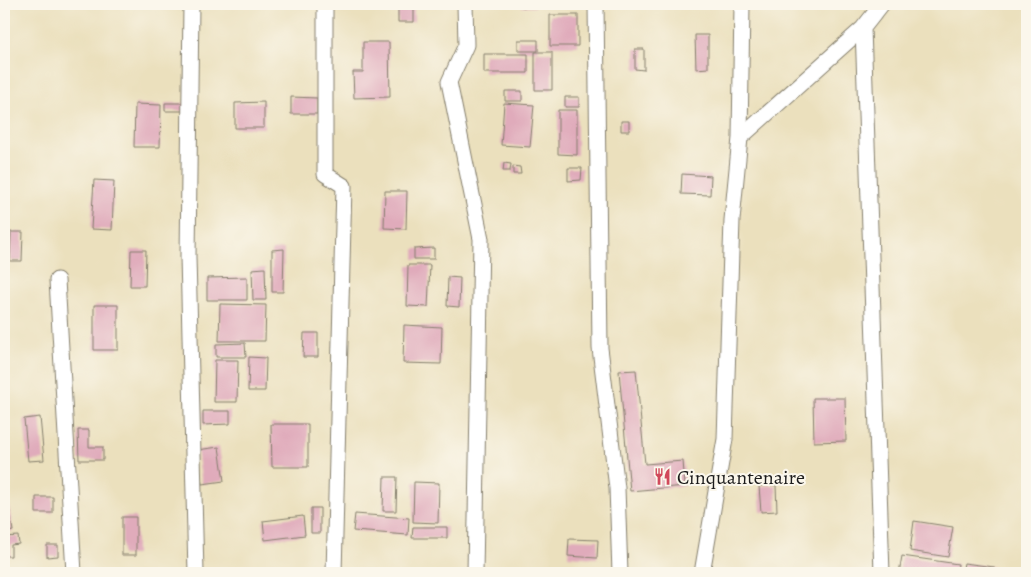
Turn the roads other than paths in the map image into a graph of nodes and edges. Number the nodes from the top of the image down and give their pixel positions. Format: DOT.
graph roads {
  1 [pos="191,4"];
  2 [pos="325,4"];
  3 [pos="465,4"];
  4 [pos="596,4"];
  5 [pos="742,4"];
  6 [pos="882,4"];
  7 [pos="863,28"];
  8 [pos="740,138"];
  9 [pos="57,280"];
  10 [pos="74,573"];
  11 [pos="196,573"];
  12 [pos="334,573"];
  13 [pos="475,573"];
  14 [pos="620,573"];
  15 [pos="702,573"];
  16 [pos="882,573"];
  1 -- 11 [label="street"];
  2 -- 12 [label="street"];
  3 -- 13 [label="street"];
  4 -- 14 [label="street"];
  5 -- 8 [label="street"];
  6 -- 7 [label="street"];
  7 -- 8 [label="street"];
  7 -- 16 [label="street"];
  8 -- 15 [label="street"];
  9 -- 10 [label="street"];
}
